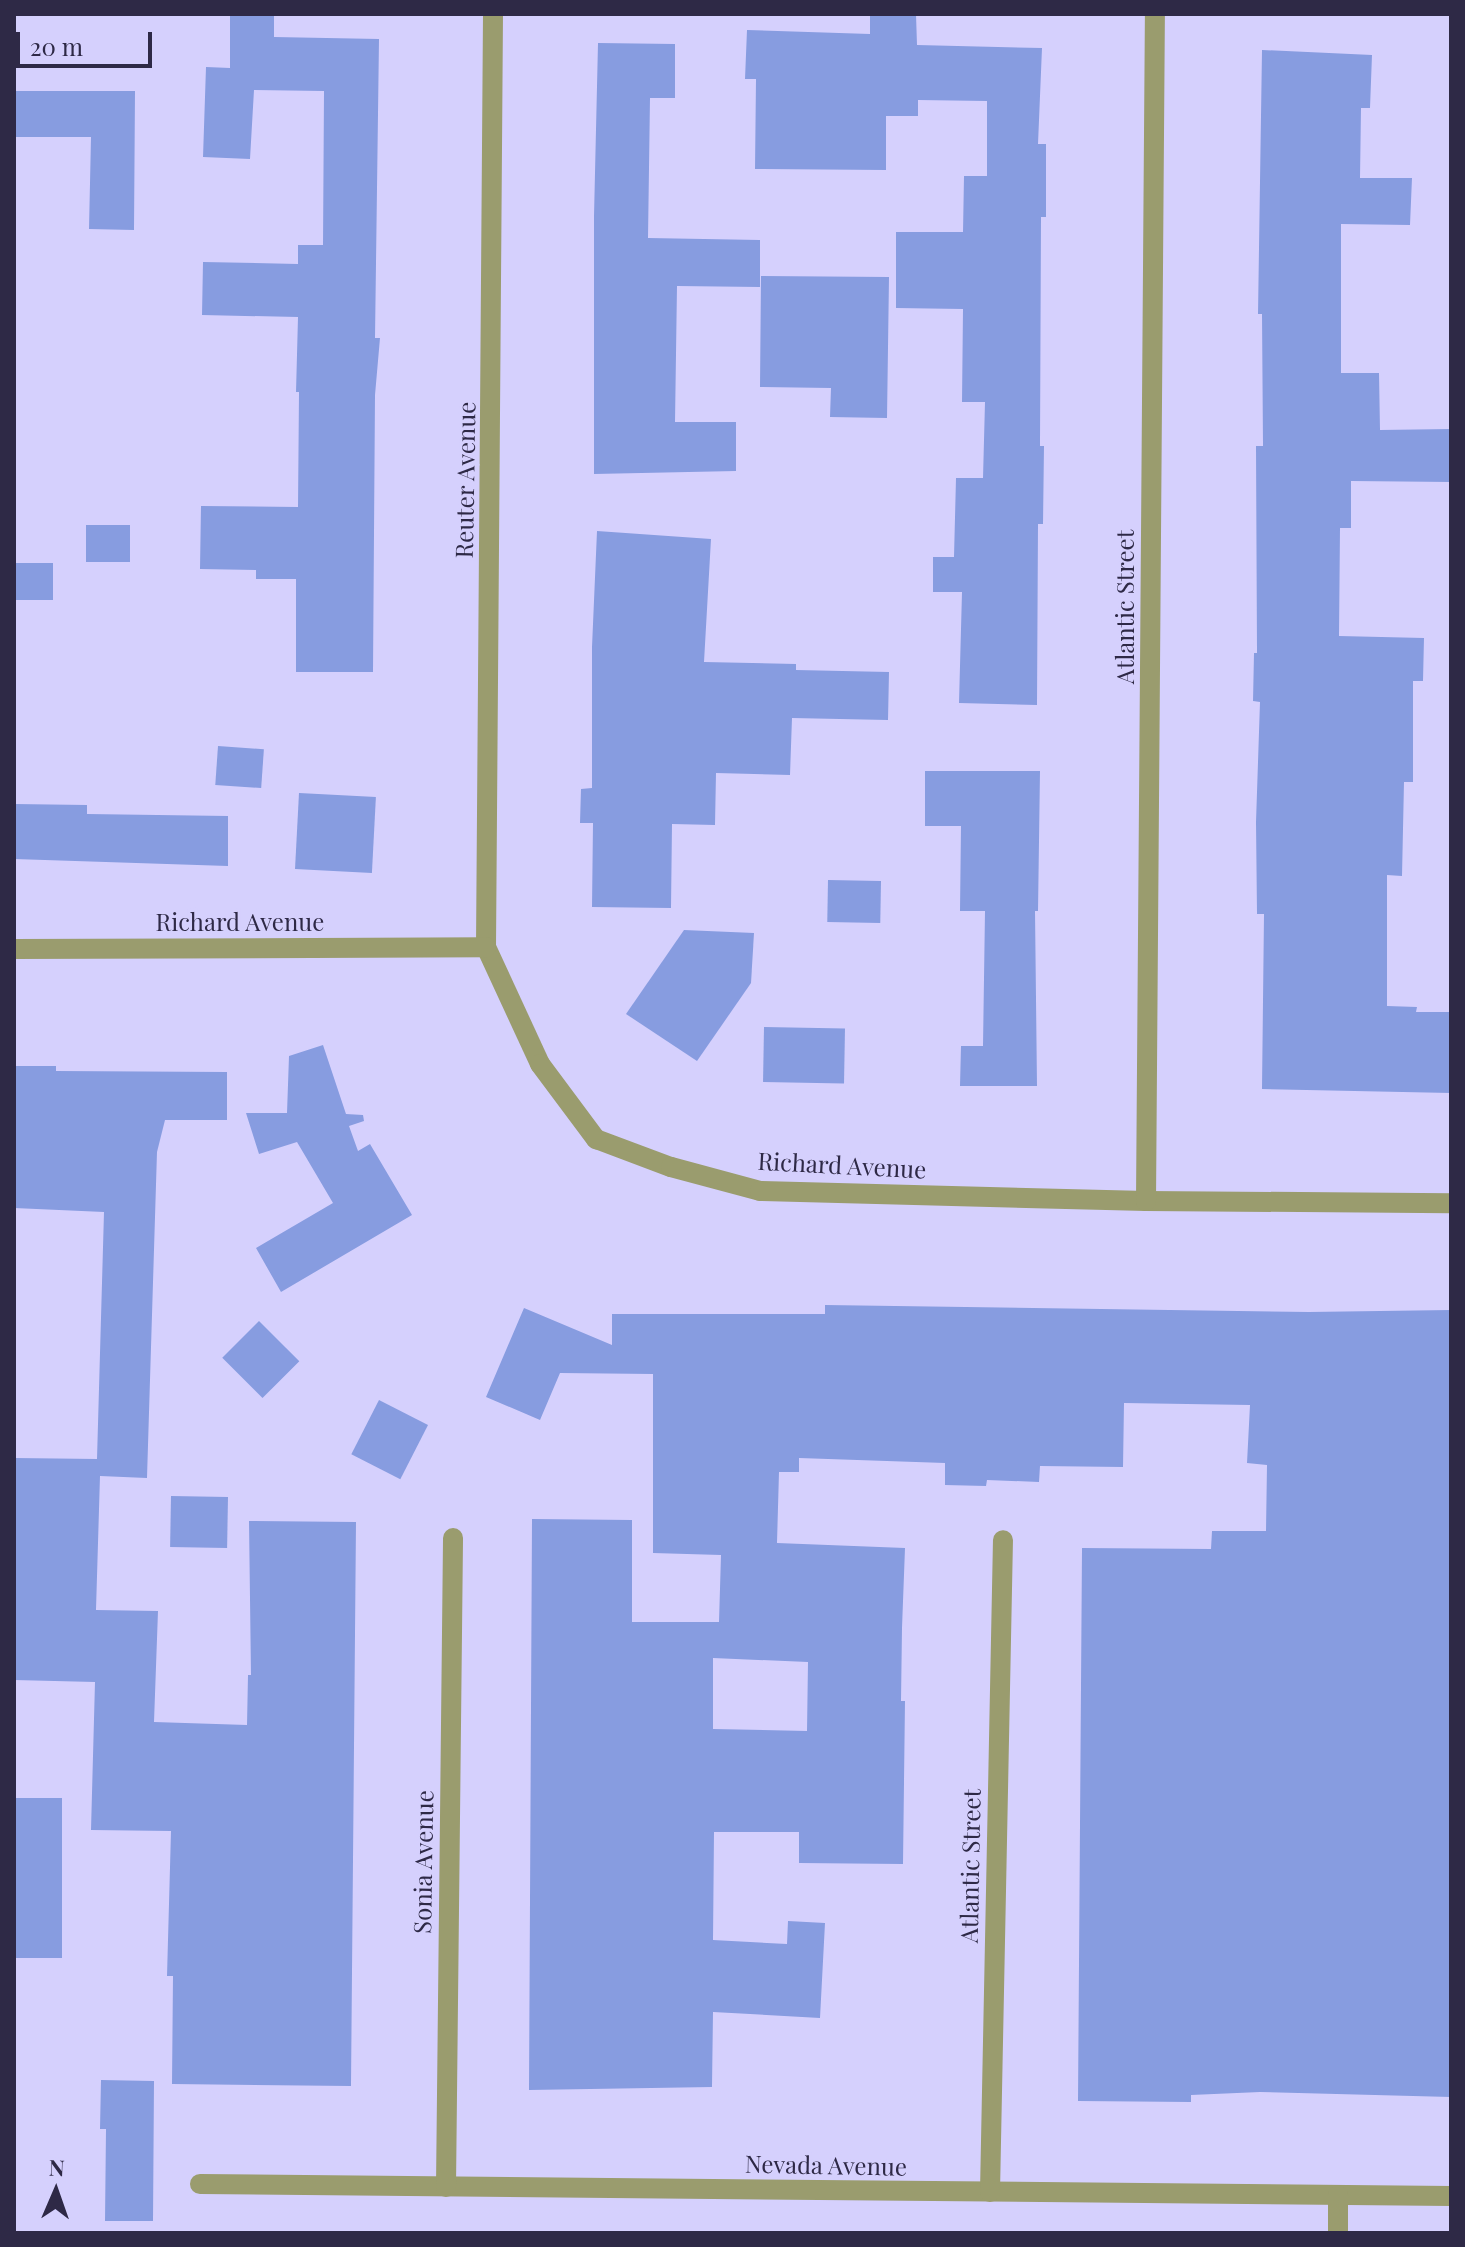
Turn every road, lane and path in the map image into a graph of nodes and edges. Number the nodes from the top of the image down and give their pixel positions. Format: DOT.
graph roads {
  1 [pos="493,14"];
  2 [pos="1155,14"];
  3 [pos="486,947"];
  4 [pos="14,949"];
  5 [pos="1146,1201"];
  6 [pos="1451,1203"];
  7 [pos="453,1538"];
  8 [pos="1003,1540"];
  9 [pos="200,2184"];
  10 [pos="446,2187"];
  11 [pos="990,2192"];
  12 [pos="1338,2195"];
  13 [pos="1451,2196"];
  14 [pos="1338,2233"];
  1 -- 3 [label="street, Reuter Avenue"];
  2 -- 5 [label="street, Atlantic Street"];
  3 -- 4 [label="street, Richard Avenue"];
  3 -- 5 [label="street, Richard Avenue"];
  5 -- 6 [label="street, Richard Avenue"];
  7 -- 10 [label="street, Sonia Avenue"];
  8 -- 11 [label="street, Atlantic Street"];
  9 -- 10 [label="street, Nevada Avenue"];
  10 -- 11 [label="street, Nevada Avenue"];
  11 -- 12 [label="street, Nevada Avenue"];
  12 -- 13 [label="street, Nevada Avenue"];
  12 -- 14 [label="street"];
}
